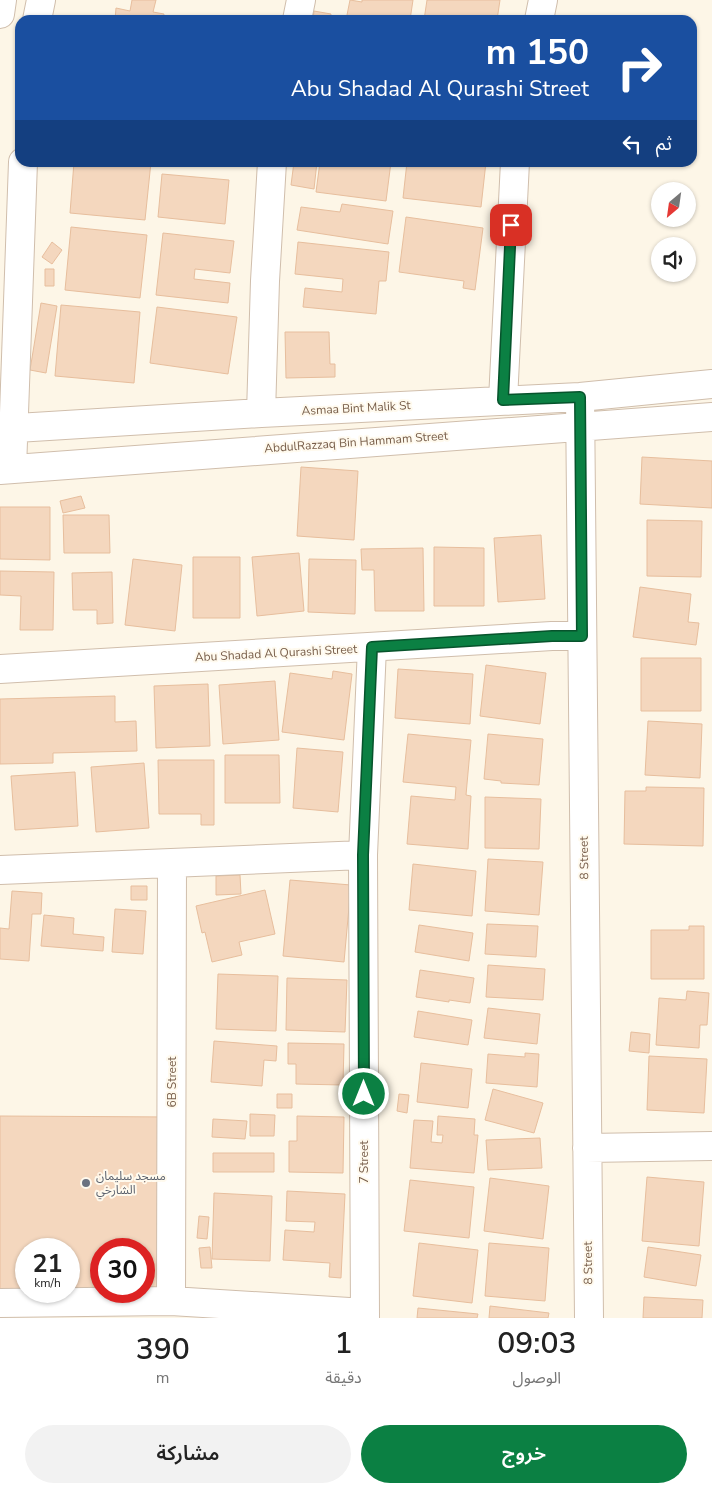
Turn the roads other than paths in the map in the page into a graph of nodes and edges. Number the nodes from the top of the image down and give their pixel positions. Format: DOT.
graph roads {
  1 [pos="2,0"];
  2 [pos="41,0"];
  3 [pos="301,0"];
  4 [pos="542,0"];
  5 [pos="0,13"];
  6 [pos="38,15"];
  7 [pos="298,15"];
  8 [pos="540,15"];
  9 [pos="272,167"];
  10 [pos="515,167"];
  11 [pos="15,174"];
  12 [pos="712,384"];
  13 [pos="580,397"];
  14 [pos="503,400"];
  15 [pos="261,413"];
  16 [pos="712,417"];
  17 [pos="580,426"];
  18 [pos="7,429"];
  19 [pos="6,469"];
  20 [pos="582,636"];
  21 [pos="372,647"];
  22 [pos="0,669"];
  23 [pos="363,855"];
  24 [pos="172,863"];
  25 [pos="0,870"];
  26 [pos="712,1146"];
  27 [pos="587,1148"];
  28 [pos="171,1300"];
  29 [pos="0,1304"];
  30 [pos="365,1315"];
  31 [pos="589,1318"];
  1 -- 5 [label="street"];
  2 -- 6 [label="street"];
  3 -- 7 [label="street"];
  4 -- 8 [label="street"];
  9 -- 15 [label="street"];
  10 -- 14 [label="street"];
  11 -- 18 [label="street"];
  12 -- 13 [label="street, Asmaa Bint Malik St"];
  13 -- 14 [label="street, Asmaa Bint Malik St"];
  13 -- 17 [label="street, 8 Street"];
  14 -- 15 [label="street, Asmaa Bint Malik St"];
  15 -- 18 [label="street, Asmaa Bint Malik St"];
  16 -- 17 [label="street, AbdulRazzaq Bin Hammam Street"];
  17 -- 19 [label="street, AbdulRazzaq Bin Hammam Street"];
  17 -- 20 [label="street, 8 Street"];
  18 -- 19 [label="street"];
  20 -- 21 [label="street, Abu Shadad Al Qurashi Street"];
  20 -- 27 [label="street, 8 Street"];
  21 -- 22 [label="street, Abu Shadad Al Qurashi Street"];
  21 -- 23 [label="street, 7 Street"];
  23 -- 24 [label="street"];
  23 -- 30 [label="street, 7 Street"];
  24 -- 25 [label="street"];
  24 -- 28 [label="street, 6B Street"];
  26 -- 27 [label="street"];
  27 -- 31 [label="street, 8 Street"];
  28 -- 29 [label="street"];
  28 -- 30 [label="street"];
}
